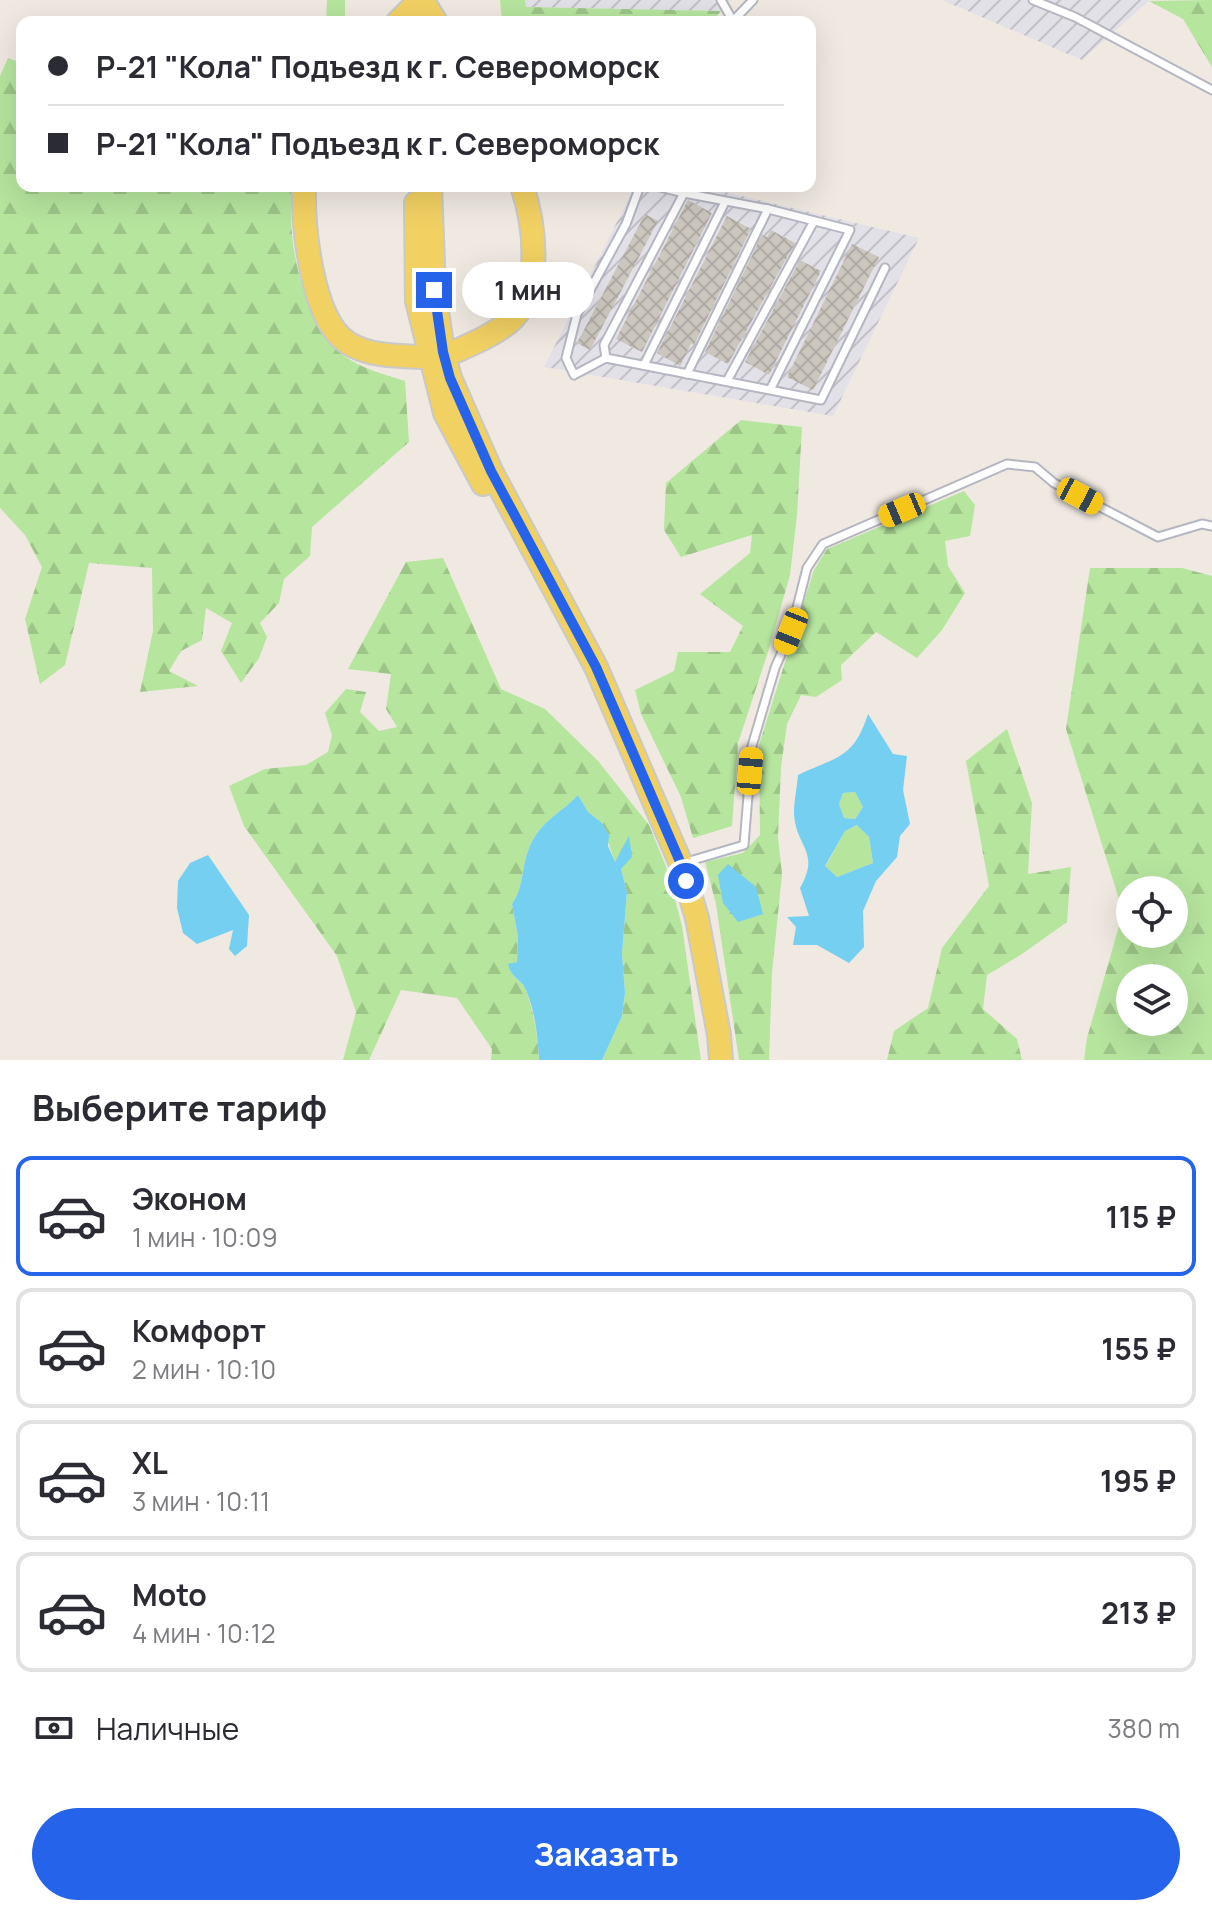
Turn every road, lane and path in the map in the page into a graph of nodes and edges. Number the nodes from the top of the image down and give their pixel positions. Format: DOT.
graph roads {
  1 [pos="753,0"];
  2 [pos="1033,0"];
  3 [pos="737,16"];
  4 [pos="1212,90"];
  5 [pos="304,192"];
  6 [pos="416,192"];
  7 [pos="430,192"];
  8 [pos="523,192"];
  9 [pos="638,192"];
  10 [pos="680,192"];
  11 [pos="684,193"];
  12 [pos="725,202"];
  13 [pos="768,209"];
  14 [pos="814,221"];
  15 [pos="885,268"];
  16 [pos="606,358"];
  17 [pos="644,365"];
  18 [pos="687,374"];
  19 [pos="727,381"];
  20 [pos="771,388"];
  21 [pos="1212,526"];
  22 [pos="681,864"];
  23 [pos="691,899"];
  24 [pos="721,1060"];
  1 -- 3 [label="lane"];
  2 -- 4 [label="lane"];
  5 -- 8 [label="main road"];
  6 -- 23 [label="main road"];
  7 -- 22 [label="main road"];
  9 -- 16 [label="lane"];
  10 -- 11 [label="lane"];
  11 -- 12 [label="lane"];
  11 -- 16 [label="lane"];
  12 -- 13 [label="lane"];
  12 -- 17 [label="lane"];
  13 -- 14 [label="lane"];
  13 -- 18 [label="lane"];
  14 -- 19 [label="lane"];
  14 -- 20 [label="lane"];
  15 -- 20 [label="lane"];
  16 -- 17 [label="lane"];
  17 -- 18 [label="lane"];
  18 -- 19 [label="lane"];
  19 -- 20 [label="lane"];
  21 -- 22 [label="lane"];
  22 -- 23 [label="main road"];
  23 -- 24 [label="main road"];
}
